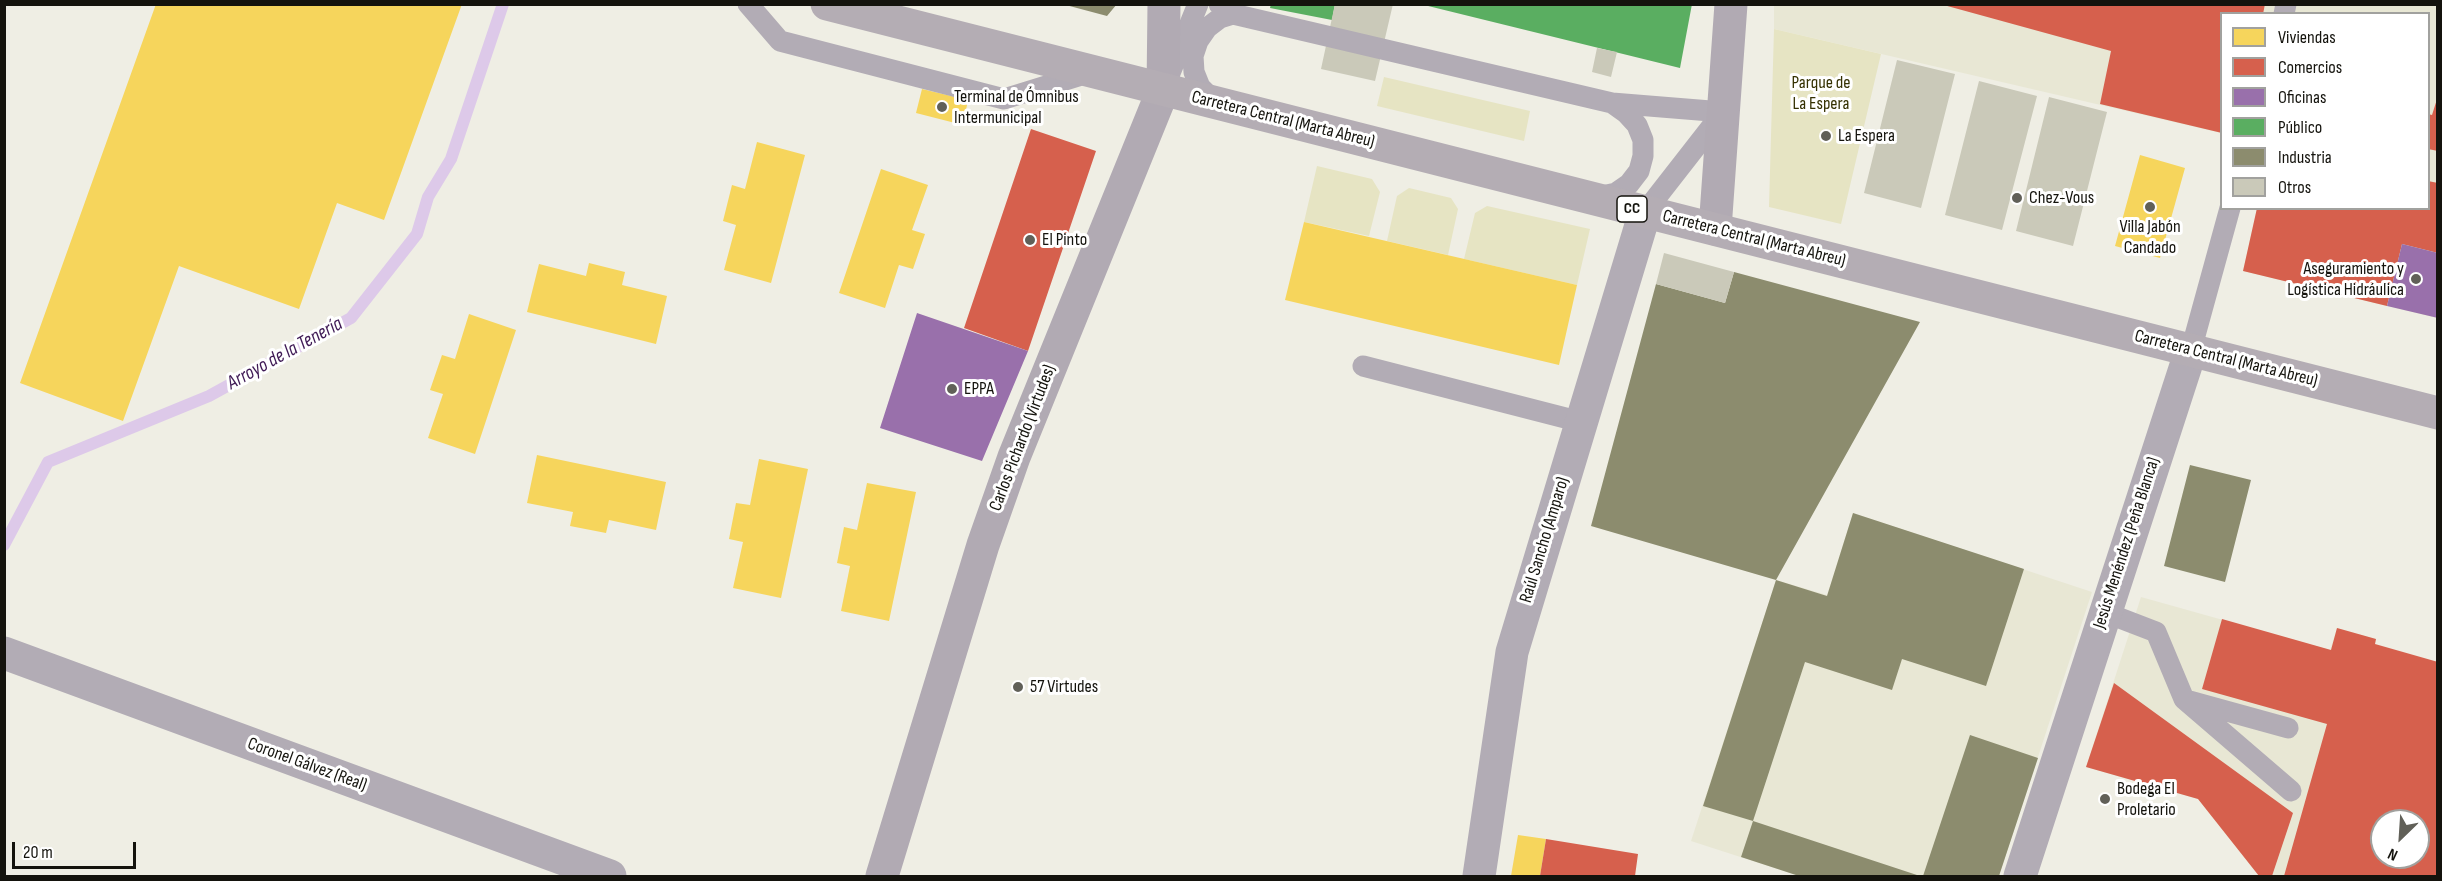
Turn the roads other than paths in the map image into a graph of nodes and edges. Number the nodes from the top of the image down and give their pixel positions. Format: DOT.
graph roads {
  1 [pos="748,4"];
  2 [pos="827,4"];
  3 [pos="1164,4"];
  4 [pos="1198,4"];
  5 [pos="1731,4"];
  6 [pos="1226,9"];
  7 [pos="1091,72"];
  8 [pos="1163,90"];
  9 [pos="1612,103"];
  10 [pos="1223,105"];
  11 [pos="1723,112"];
  12 [pos="1585,196"];
  13 [pos="2229,210"];
  14 [pos="1645,212"];
  15 [pos="1715,229"];
  16 [pos="2192,350"];
  17 [pos="1363,366"];
  18 [pos="2438,413"];
  19 [pos="1581,422"];
  20 [pos="2104,612"];
  21 [pos="4,653"];
  22 [pos="2184,699"];
  23 [pos="2288,728"];
  24 [pos="2291,791"];
  25 [pos="610,876"];
  26 [pos="882,876"];
  27 [pos="1479,876"];
  28 [pos="2020,876"];
  1 -- 7 [label="lane"];
  2 -- 7 [label="main road, Carretera Central (Marta Abreu) / CC"];
  3 -- 8 [label="street, Carlos Pichardo (Virtudes)"];
  4 -- 8 [label="lane"];
  5 -- 11 [label="street"];
  6 -- 9 [label="lane"];
  6 -- 10 [label="lane"];
  7 -- 8 [label="main road, Carretera Central (Marta Abreu) / CC"];
  8 -- 10 [label="main road, Carretera Central (Marta Abreu) / CC"];
  8 -- 26 [label="street, Carlos Pichardo (Virtudes)"];
  9 -- 11 [label="lane"];
  9 -- 12 [label="lane"];
  10 -- 12 [label="main road, Carretera Central (Marta Abreu) / CC"];
  11 -- 14 [label="lane"];
  11 -- 15 [label="street"];
  12 -- 14 [label="main road, Carretera Central (Marta Abreu) / CC"];
  13 -- 16 [label="lane, Jesús Menéndez (Peña Blanca)"];
  14 -- 15 [label="main road, Carretera Central (Marta Abreu) / CC"];
  14 -- 19 [label="street, Raúl Sancho (Amparo)"];
  15 -- 16 [label="main road, Carretera Central (Marta Abreu) / CC"];
  16 -- 18 [label="main road, Carretera Central (Marta Abreu) / CC"];
  16 -- 20 [label="street, Jesús Menéndez (Peña Blanca)"];
  17 -- 19 [label="lane"];
  19 -- 27 [label="street, Raúl Sancho (Amparo)"];
  20 -- 22 [label="lane"];
  20 -- 28 [label="street, Jesús Menéndez (Peña Blanca)"];
  21 -- 25 [label="street, Coronel Gálvez (Real)"];
  22 -- 23 [label="lane"];
  22 -- 24 [label="lane"];
}
